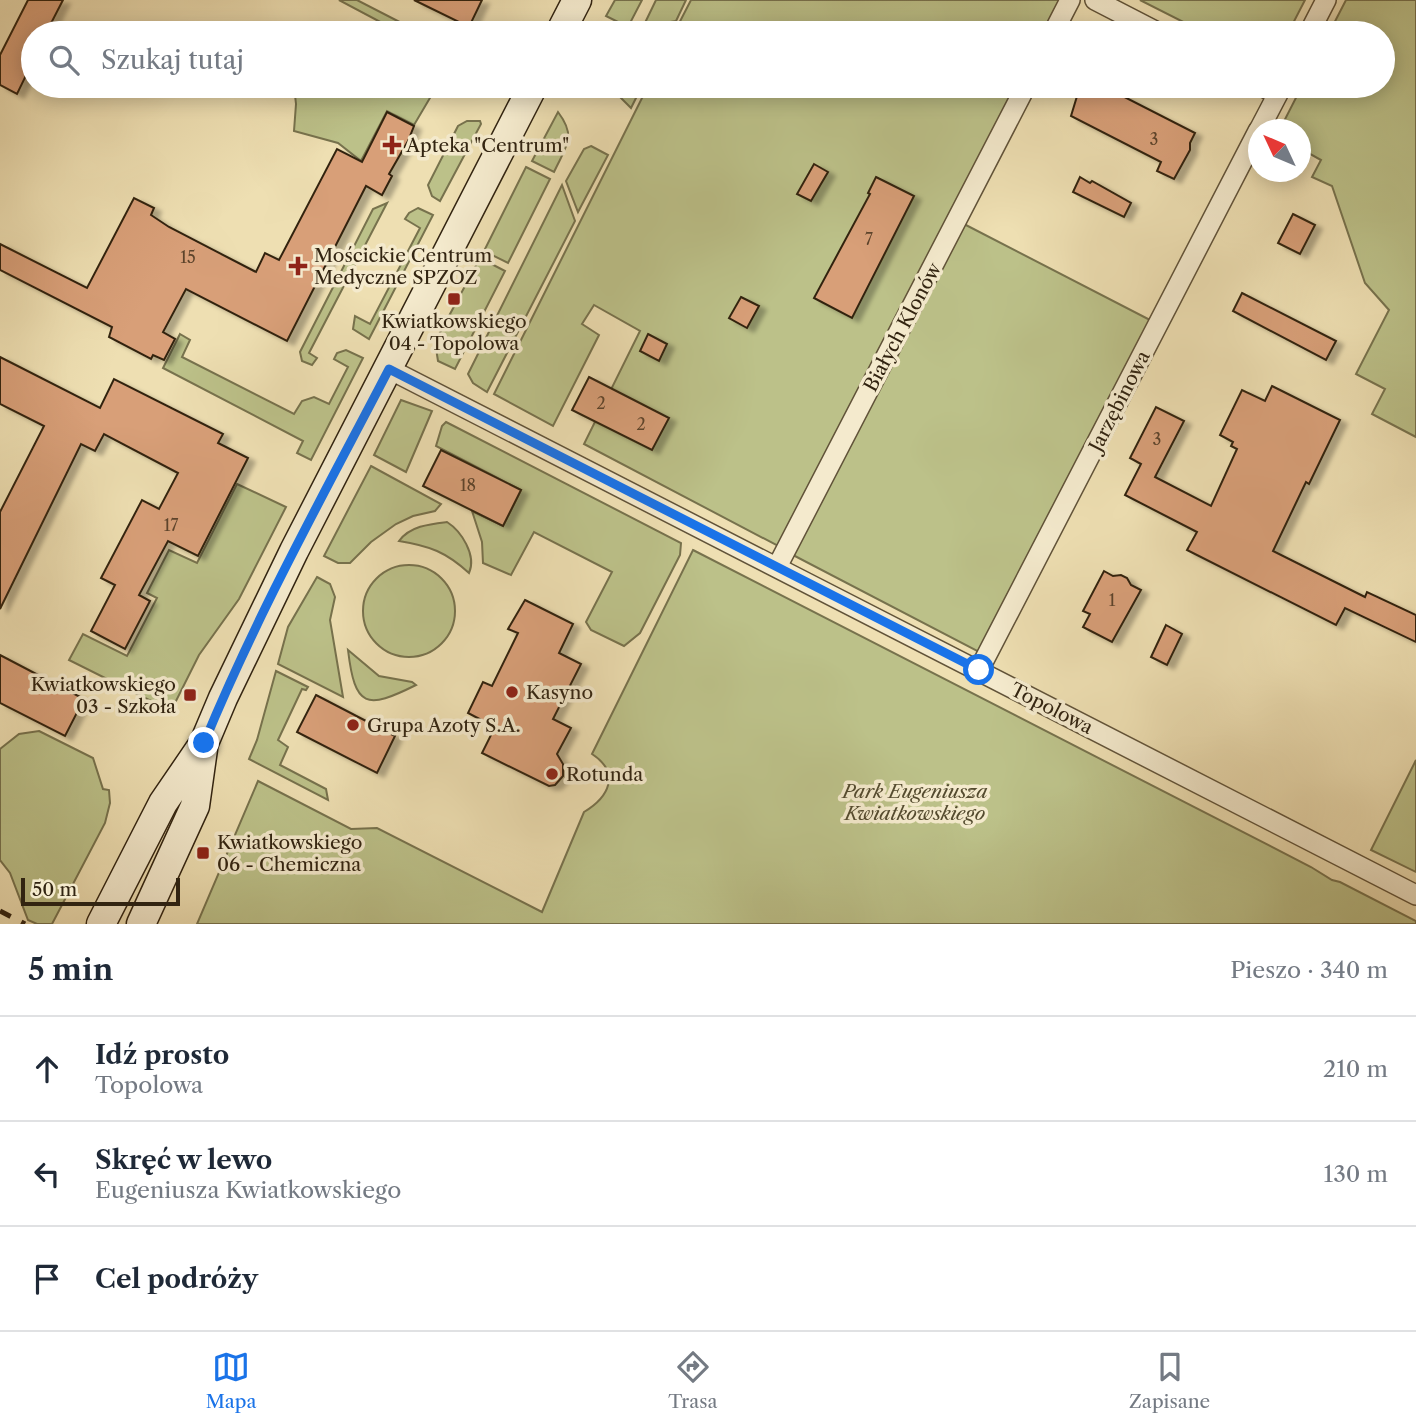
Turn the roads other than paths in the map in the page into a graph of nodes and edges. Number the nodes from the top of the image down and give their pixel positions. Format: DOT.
graph roads {
  1 [pos="577,0"];
  2 [pos="1070,0"];
  3 [pos="1095,0"];
  4 [pos="1326,0"];
  5 [pos="566,21"];
  6 [pos="1059,21"];
  7 [pos="1136,21"];
  8 [pos="1315,21"];
  9 [pos="527,98"];
  10 [pos="1020,98"];
  11 [pos="1270,98"];
  12 [pos="1263,119"];
  13 [pos="1248,151"];
  14 [pos="389,369"];
  15 [pos="777,567"];
  16 [pos="979,670"];
  17 [pos="204,743"];
  18 [pos="1416,895"];
  19 [pos="102,924"];
  20 [pos="141,924"];
  1 -- 5 [label="main road"];
  2 -- 6 [label="street"];
  3 -- 7 [label="street"];
  4 -- 8 [label="street"];
  9 -- 14 [label="main road"];
  10 -- 15 [label="street, Białych Klonów"];
  11 -- 12 [label="street, Jarzębinowa"];
  13 -- 16 [label="street, Jarzębinowa"];
  14 -- 15 [label="street, Topolowa"];
  14 -- 17 [label="main road"];
  15 -- 16 [label="street, Topolowa"];
  16 -- 18 [label="street, Topolowa"];
  17 -- 19 [label="main road"];
  17 -- 20 [label="main road"];
}
